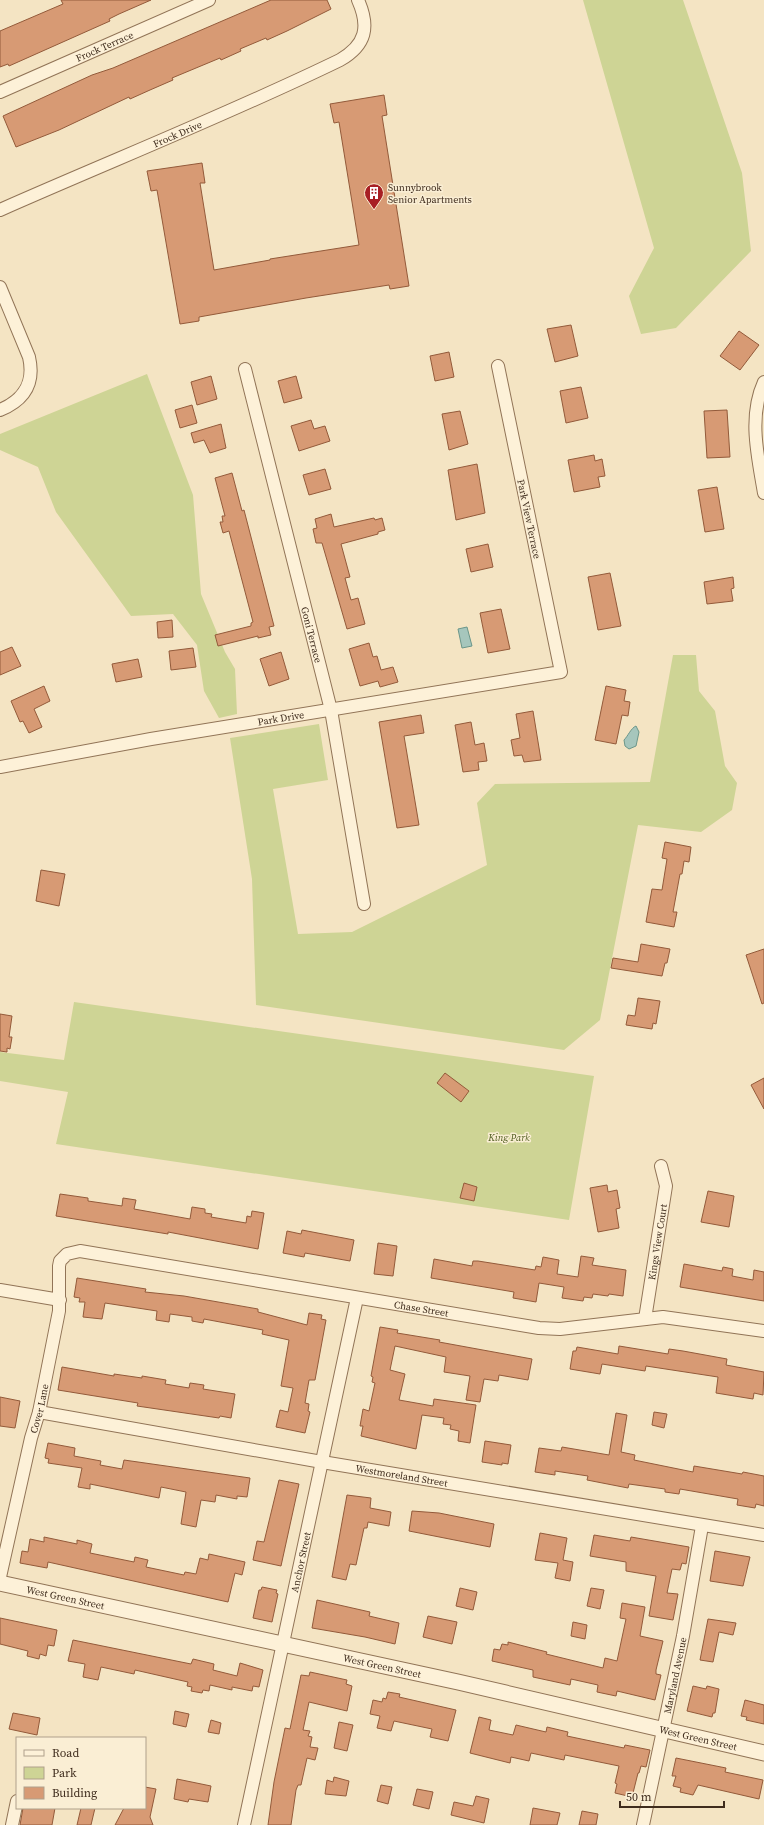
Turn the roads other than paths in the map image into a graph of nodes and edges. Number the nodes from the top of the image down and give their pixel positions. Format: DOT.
graph roads {
  1 [pos="210,0"];
  2 [pos="358,0"];
  3 [pos="0,92"];
  4 [pos="0,210"];
  5 [pos="0,287"];
  6 [pos="498,366"];
  7 [pos="245,368"];
  8 [pos="764,382"];
  9 [pos="0,410"];
  10 [pos="764,493"];
  11 [pos="561,672"];
  12 [pos="331,710"];
  13 [pos="0,767"];
  14 [pos="364,904"];
  15 [pos="661,1166"];
  16 [pos="80,1251"];
  17 [pos="0,1290"];
  18 [pos="357,1298"];
  19 [pos="60,1300"];
  20 [pos="645,1319"];
  21 [pos="764,1331"];
  22 [pos="39,1412"];
  23 [pos="322,1462"];
  24 [pos="702,1526"];
  25 [pos="764,1536"];
  26 [pos="0,1577"];
  27 [pos="0,1583"];
  28 [pos="283,1643"];
  29 [pos="664,1730"];
  30 [pos="764,1753"];
  31 [pos="16,1806"];
  32 [pos="12,1825"];
  33 [pos="244,1825"];
  34 [pos="644,1825"];
  1 -- 3 [label="street, Frock Terrace"];
  2 -- 4 [label="street, Frock Drive"];
  5 -- 9 [label="street"];
  6 -- 11 [label="street, Park View Terrace"];
  7 -- 12 [label="street, Goni Terrace"];
  8 -- 10 [label="street"];
  11 -- 12 [label="street, Park Drive"];
  12 -- 13 [label="street, Park Drive"];
  12 -- 14 [label="street, Goni Terrace"];
  15 -- 20 [label="street, Kings View Court"];
  16 -- 18 [label="street, Chase Street"];
  16 -- 19 [label="street, Cover Lane"];
  17 -- 19 [label="street"];
  18 -- 20 [label="street, Chase Street"];
  18 -- 23 [label="street, Anchor Street"];
  19 -- 22 [label="street, Cover Lane"];
  20 -- 21 [label="street, Chase Street"];
  22 -- 23 [label="street, Westmoreland Street"];
  22 -- 26 [label="street, Cover Lane"];
  23 -- 24 [label="street, Westmoreland Street"];
  23 -- 28 [label="street, Anchor Street"];
  24 -- 25 [label="street, Westmoreland Street"];
  24 -- 29 [label="street, Maryland Avenue"];
  27 -- 28 [label="street, West Green Street"];
  28 -- 29 [label="street, West Green Street"];
  28 -- 33 [label="street, Anchor Street"];
  29 -- 30 [label="street, West Green Street"];
  29 -- 34 [label="street, Maryland Avenue"];
  31 -- 32 [label="street"];
}
